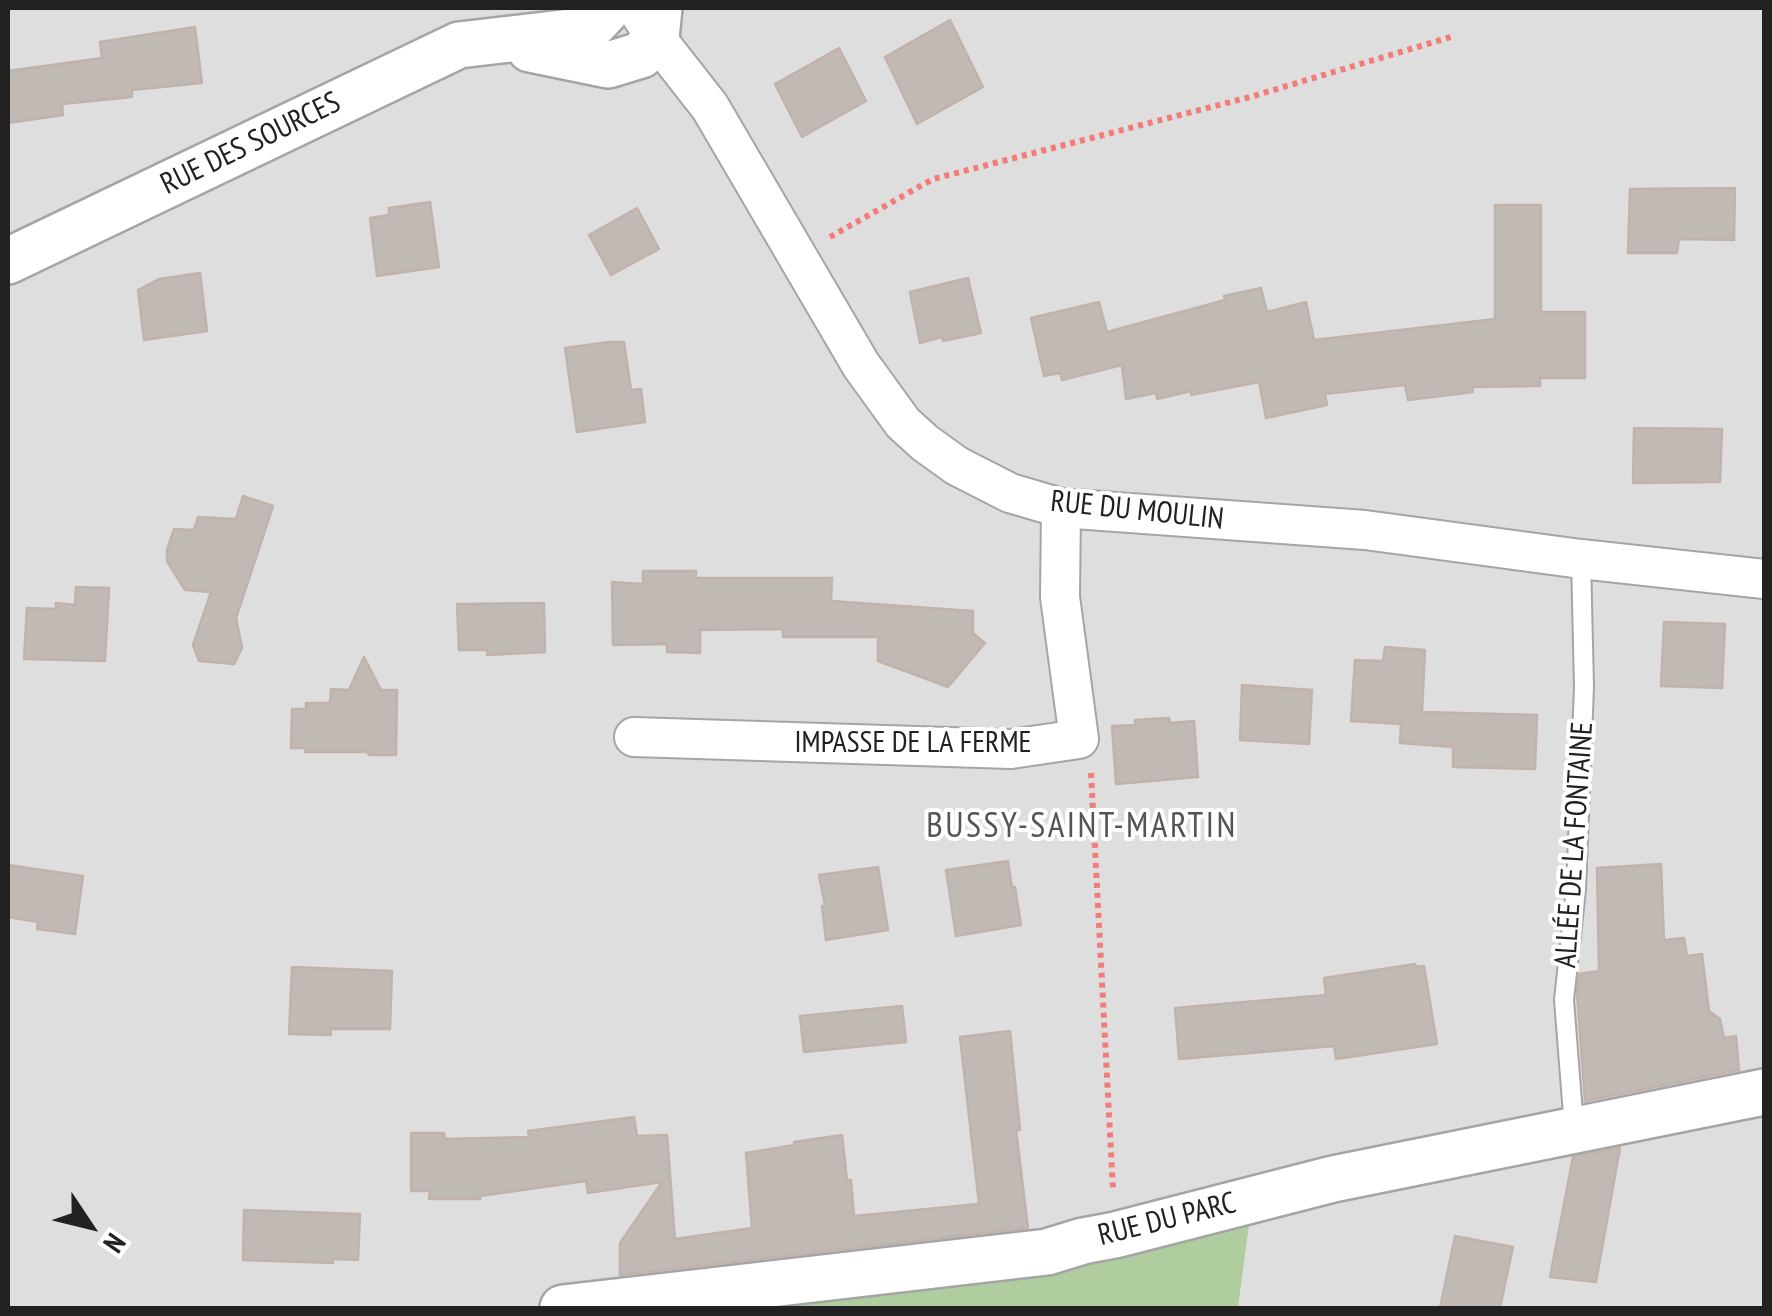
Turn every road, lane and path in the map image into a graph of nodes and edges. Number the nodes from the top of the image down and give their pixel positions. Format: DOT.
graph roads {
  1 [pos="606,8"];
  2 [pos="650,18"];
  3 [pos="1454,36"];
  4 [pos="499,42"];
  5 [pos="796,256"];
  6 [pos="8,261"];
  7 [pos="1061,508"];
  8 [pos="1581,559"];
  9 [pos="1764,578"];
  10 [pos="634,737"];
  11 [pos="1079,739"];
  12 [pos="1764,1092"];
  13 [pos="1575,1130"];
  14 [pos="1115,1235"];
  15 [pos="563,1308"];
  1 -- 4 [label="street, RUE DES SOURCES"];
  2 -- 4 [label="street, RUE DES SOURCES"];
  2 -- 5 [label="street, RUE DU MOULIN"];
  3 -- 5 [label="path"];
  4 -- 6 [label="street, RUE DES SOURCES"];
  5 -- 7 [label="street, RUE DU MOULIN"];
  7 -- 8 [label="street, RUE DU MOULIN"];
  7 -- 11 [label="street, IMPASSE DE LA FERME"];
  8 -- 9 [label="street, RUE DU MOULIN"];
  8 -- 13 [label="lane, ALLÉE DE LA FONTAINE"];
  10 -- 11 [label="street, IMPASSE DE LA FERME"];
  11 -- 14 [label="path"];
  12 -- 13 [label="street, RUE DU PARC"];
  13 -- 14 [label="street, RUE DU PARC"];
  14 -- 15 [label="street, RUE DU PARC"];
}
